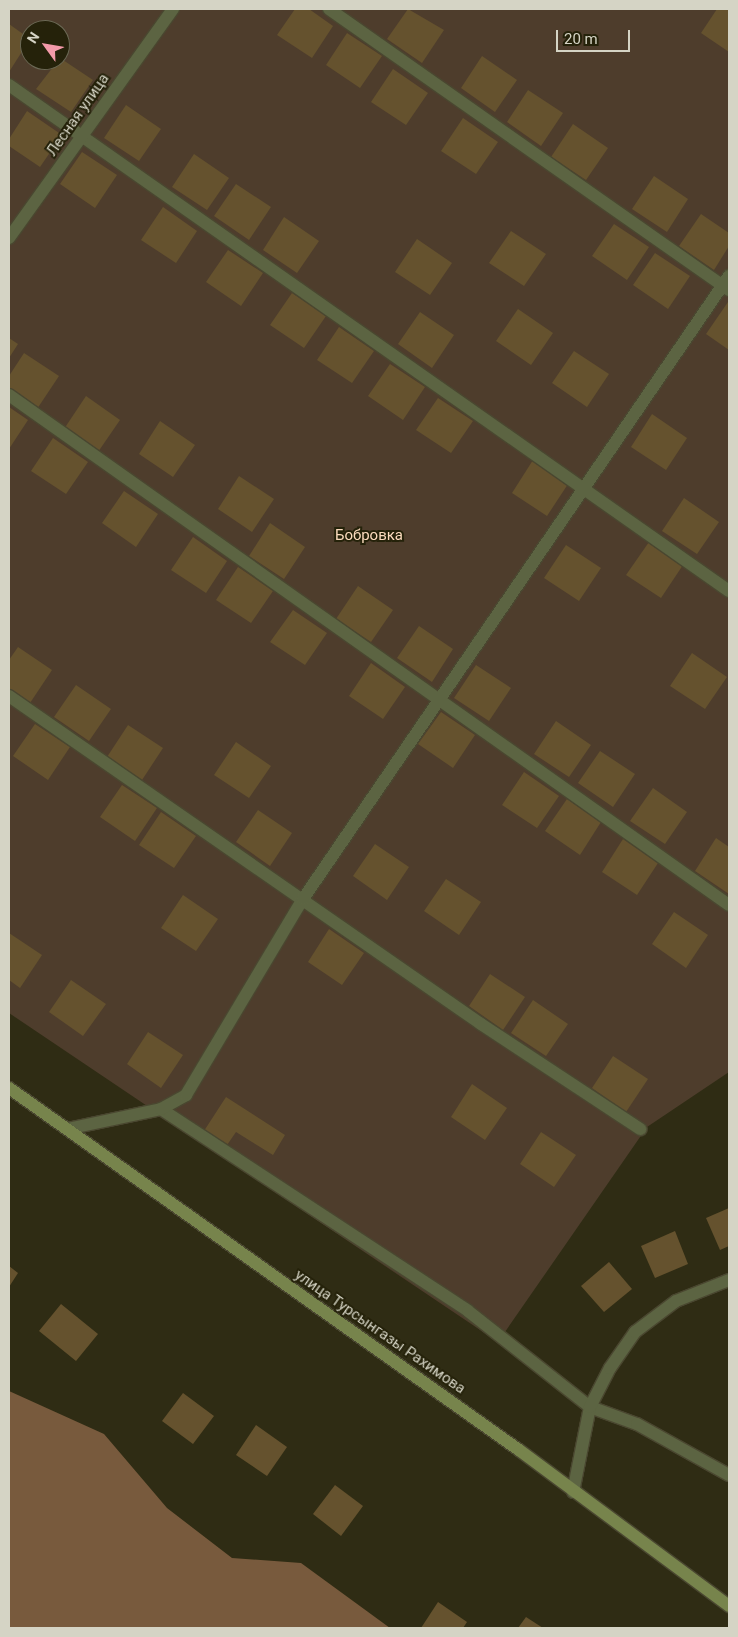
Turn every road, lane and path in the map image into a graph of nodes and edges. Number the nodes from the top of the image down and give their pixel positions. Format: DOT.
graph roads {
  1 [pos="172,9"];
  2 [pos="329,9"];
  3 [pos="9,86"];
  4 [pos="83,138"];
  5 [pos="9,238"];
  6 [pos="727,283"];
  7 [pos="9,395"];
  8 [pos="584,488"];
  9 [pos="729,591"];
  10 [pos="9,696"];
  11 [pos="440,699"];
  12 [pos="304,899"];
  13 [pos="729,905"];
  14 [pos="9,1088"];
  15 [pos="161,1109"];
  16 [pos="67,1129"];
  17 [pos="640,1129"];
  18 [pos="729,1280"];
  19 [pos="590,1406"];
  20 [pos="729,1475"];
  21 [pos="573,1492"];
  22 [pos="729,1606"];
  1 -- 4 [label="street, Лесная улица"];
  2 -- 6 [label="street"];
  3 -- 4 [label="street"];
  4 -- 5 [label="street, Лесная улица"];
  4 -- 8 [label="street"];
  6 -- 8 [label="street"];
  7 -- 11 [label="street"];
  8 -- 9 [label="street"];
  8 -- 11 [label="street"];
  10 -- 12 [label="street"];
  11 -- 12 [label="street"];
  11 -- 13 [label="street"];
  12 -- 15 [label="street"];
  12 -- 17 [label="street"];
  14 -- 16 [label="street, улица Турсынгазы Рахимова"];
  15 -- 16 [label="street"];
  15 -- 19 [label="street"];
  16 -- 21 [label="street, улица Турсынгазы Рахимова"];
  18 -- 19 [label="street"];
  19 -- 20 [label="street"];
  19 -- 21 [label="street"];
  21 -- 22 [label="street, улица Турсынгазы Рахимова"];
}
